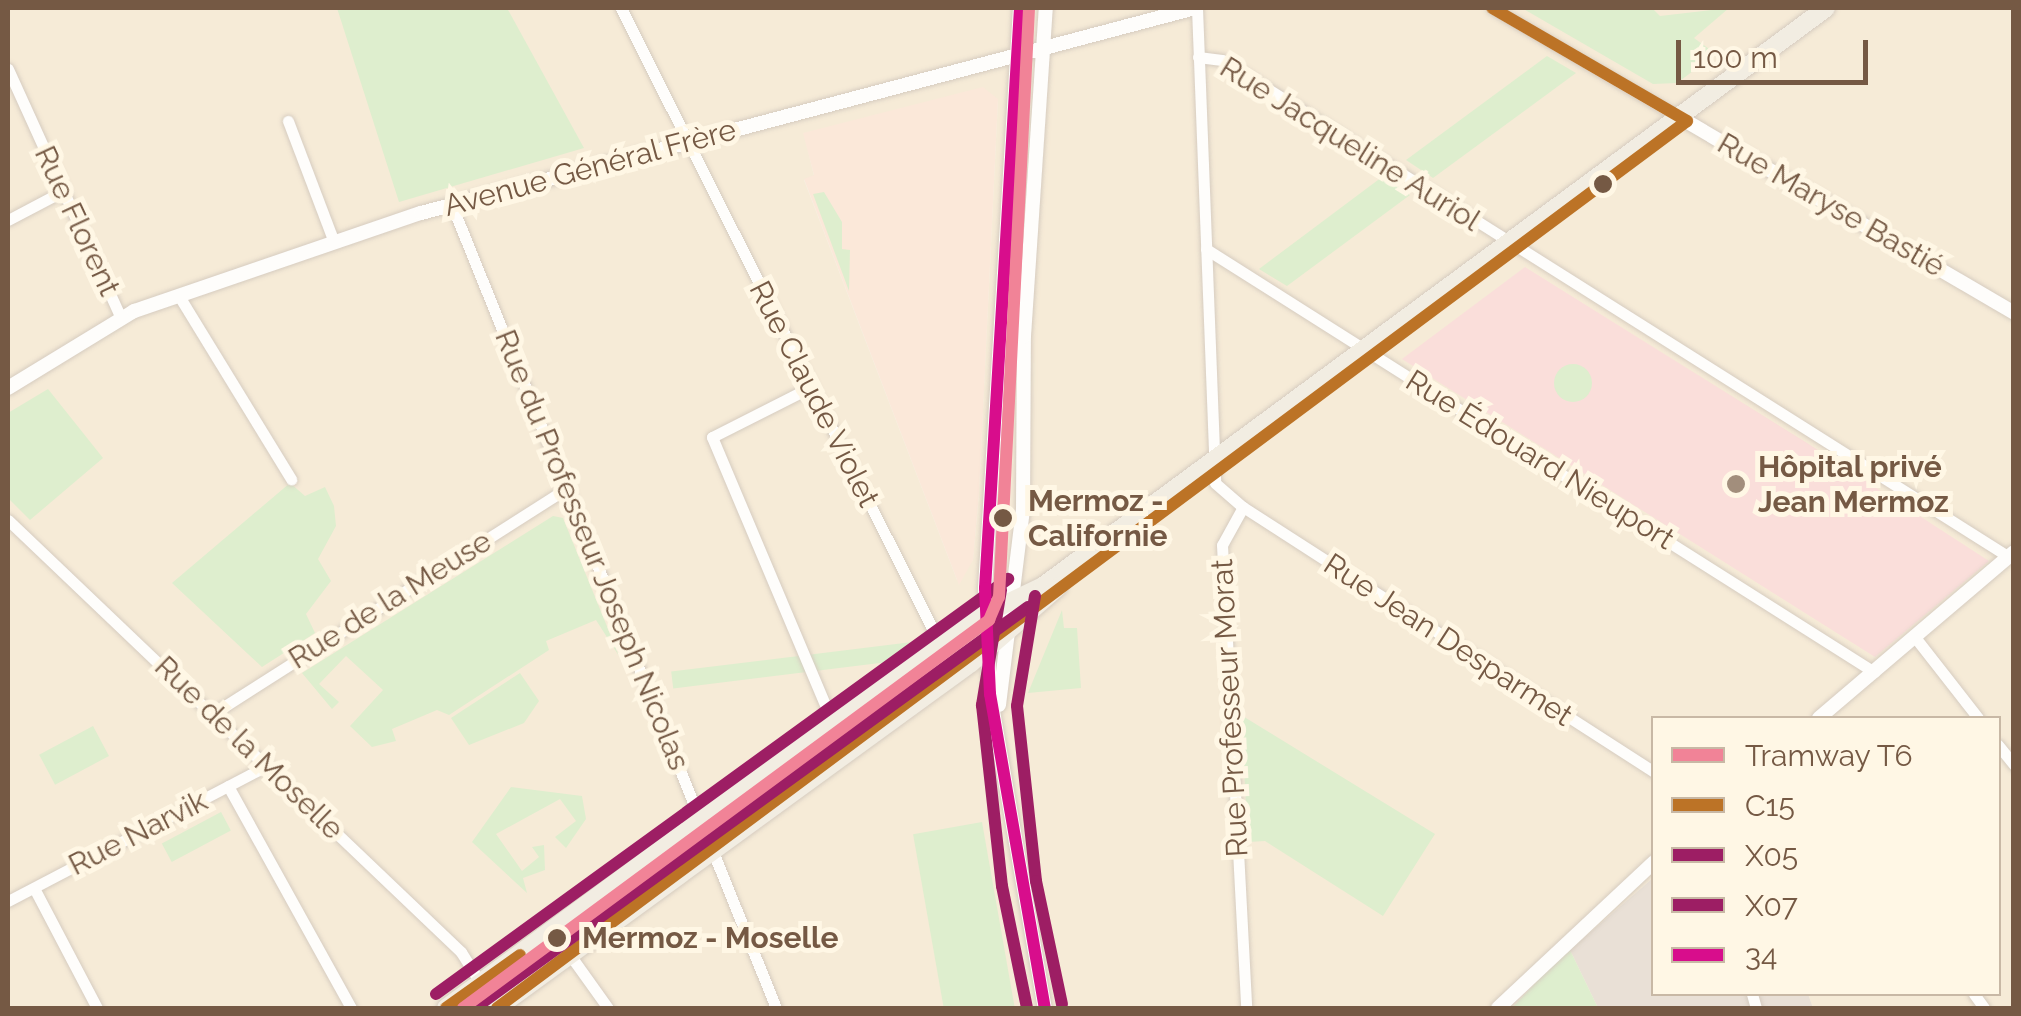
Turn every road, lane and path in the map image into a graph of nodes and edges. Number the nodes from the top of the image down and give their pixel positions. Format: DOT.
graph roads {
  1 [pos="620,8"];
  2 [pos="1020,8"];
  3 [pos="1046,8"];
  4 [pos="1196,8"];
  5 [pos="1492,8"];
  6 [pos="1826,8"];
  7 [pos="1842,8"];
  8 [pos="1045,46"];
  9 [pos="1014,56"];
  10 [pos="1198,57"];
  11 [pos="8,69"];
  12 [pos="1683,119"];
  13 [pos="288,121"];
  14 [pos="689,142"];
  15 [pos="63,191"];
  16 [pos="451,203"];
  17 [pos="8,220"];
  18 [pos="334,242"];
  19 [pos="1512,244"];
  20 [pos="1206,249"];
  21 [pos="179,296"];
  22 [pos="2014,313"];
  23 [pos="121,318"];
  24 [pos="1368,351"];
  25 [pos="8,388"];
  26 [pos="811,388"];
  27 [pos="1215,465"];
  28 [pos="291,479"];
  29 [pos="567,488"];
  30 [pos="1243,507"];
  31 [pos="8,520"];
  32 [pos="2011,555"];
  33 [pos="1018,593"];
  34 [pos="986,610"];
  35 [pos="1008,627"];
  36 [pos="1914,636"];
  37 [pos="947,640"];
  38 [pos="988,648"];
  39 [pos="1874,672"];
  40 [pos="999,705"];
  41 [pos="214,713"];
  42 [pos="1821,716"];
  43 [pos="1976,716"];
  44 [pos="834,726"];
  45 [pos="268,765"];
  46 [pos="1651,770"];
  47 [pos="228,786"];
  48 [pos="702,821"];
  49 [pos="714,849"];
  50 [pos="1651,865"];
  51 [pos="34,888"];
  52 [pos="8,901"];
  53 [pos="570,955"];
  54 [pos="484,982"];
  55 [pos="98,1008"];
  56 [pos="350,1008"];
  57 [pos="446,1008"];
  58 [pos="497,1008"];
  59 [pos="608,1008"];
  60 [pos="776,1008"];
  61 [pos="1046,1008"];
  62 [pos="1246,1008"];
  63 [pos="1498,1008"];
  1 -- 14 [label="street, Rue Claude Violet"];
  2 -- 9 [label="street"];
  3 -- 8 [label="street"];
  4 -- 8 [label="street, Avenue Général Frère"];
  4 -- 10 [label="street"];
  5 -- 12 [label="street, Rue Maryse Bastié"];
  6 -- 12 [label="main road"];
  7 -- 12 [label="main road"];
  8 -- 9 [label="street, Avenue Général Frère"];
  8 -- 33 [label="street"];
  9 -- 14 [label="street, Avenue Général Frère"];
  9 -- 34 [label="street"];
  10 -- 19 [label="street, Rue Jacqueline Auriol"];
  10 -- 20 [label="street"];
  11 -- 15 [label="street, Rue Florent"];
  12 -- 19 [label="main road"];
  12 -- 22 [label="street, Rue Maryse Bastié"];
  13 -- 18 [label="street"];
  14 -- 16 [label="street, Avenue Général Frère"];
  14 -- 26 [label="street, Rue Claude Violet"];
  15 -- 17 [label="street"];
  15 -- 23 [label="street, Rue Florent"];
  16 -- 18 [label="street, Avenue Général Frère"];
  16 -- 29 [label="street, Rue du Professeur Joseph Nicolas"];
  18 -- 21 [label="street, Avenue Général Frère"];
  19 -- 24 [label="main road"];
  19 -- 32 [label="street, Rue Jacqueline Auriol"];
  20 -- 24 [label="street, Rue Édouard Nieuport"];
  20 -- 27 [label="street"];
  21 -- 23 [label="street, Avenue Général Frère"];
  21 -- 28 [label="street"];
  23 -- 25 [label="street, Avenue Général Frère"];
  24 -- 27 [label="main road"];
  24 -- 39 [label="street, Rue Édouard Nieuport"];
  26 -- 37 [label="street, Rue Claude Violet"];
  26 -- 44 [label="street"];
  27 -- 30 [label="street"];
  27 -- 33 [label="main road"];
  27 -- 35 [label="main road"];
  29 -- 41 [label="street, Rue de la Meuse"];
  29 -- 48 [label="street, Rue du Professeur Joseph Nicolas"];
  30 -- 46 [label="street, Rue Jean Desparmet"];
  30 -- 62 [label="street, Rue Professeur Morat"];
  31 -- 41 [label="street, Rue de la Moselle"];
  32 -- 36 [label="street"];
  33 -- 34 [label="main road"];
  33 -- 35 [label="street"];
  34 -- 37 [label="main road"];
  34 -- 38 [label="street"];
  35 -- 38 [label="main road"];
  35 -- 40 [label="street"];
  36 -- 39 [label="street"];
  36 -- 43 [label="street"];
  37 -- 44 [label="main road"];
  38 -- 40 [label="street"];
  38 -- 49 [label="main road"];
  39 -- 42 [label="street"];
  40 -- 61 [label="street"];
  41 -- 45 [label="street, Rue de la Moselle"];
  44 -- 48 [label="main road"];
  45 -- 47 [label="street, Rue Narvik"];
  45 -- 54 [label="street, Rue de la Moselle"];
  47 -- 51 [label="street, Rue Narvik"];
  47 -- 56 [label="street"];
  48 -- 49 [label="street, Rue du Professeur Joseph Nicolas"];
  48 -- 54 [label="main road"];
  49 -- 53 [label="main road"];
  49 -- 60 [label="street, Rue du Professeur Joseph Nicolas"];
  50 -- 63 [label="street"];
  51 -- 52 [label="street, Rue Narvik"];
  51 -- 55 [label="street"];
  53 -- 58 [label="main road"];
  53 -- 59 [label="street"];
  54 -- 57 [label="main road"];
  54 -- 58 [label="street"];
}
